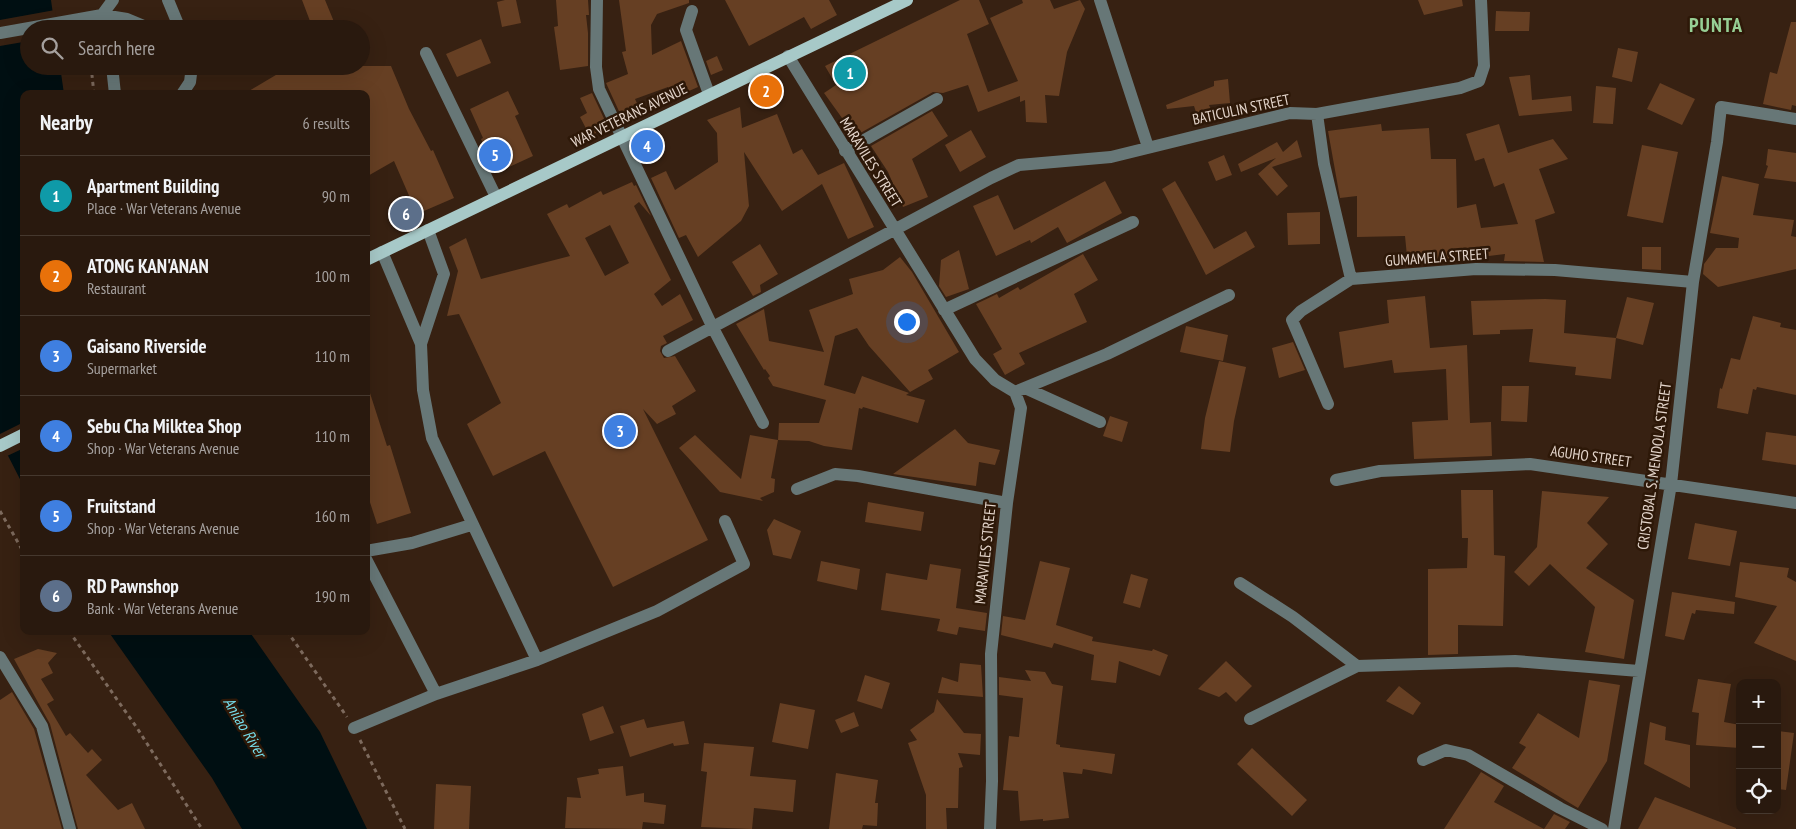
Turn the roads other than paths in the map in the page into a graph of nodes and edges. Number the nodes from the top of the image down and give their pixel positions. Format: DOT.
graph roads {
  1 [pos="113,0"];
  2 [pos="168,0"];
  3 [pos="597,0"];
  4 [pos="907,0"];
  5 [pos="1100,0"];
  6 [pos="1481,0"];
  7 [pos="692,11"];
  8 [pos="102,15"];
  9 [pos="73,20"];
  10 [pos="129,20"];
  11 [pos="176,20"];
  12 [pos="20,29"];
  13 [pos="0,33"];
  14 [pos="426,53"];
  15 [pos="788,56"];
  16 [pos="113,75"];
  17 [pos="191,75"];
  18 [pos="115,90"];
  19 [pos="185,90"];
  20 [pos="709,94"];
  21 [pos="937,99"];
  22 [pos="1317,114"];
  23 [pos="1796,119"];
  24 [pos="624,136"];
  25 [pos="1148,147"];
  26 [pos="845,151"];
  27 [pos="496,197"];
  28 [pos="1133,222"];
  29 [pos="428,230"];
  30 [pos="895,231"];
  31 [pos="382,252"];
  32 [pos="370,258"];
  33 [pos="1351,279"];
  34 [pos="1693,282"];
  35 [pos="1229,295"];
  36 [pos="944,310"];
  37 [pos="713,328"];
  38 [pos="421,344"];
  39 [pos="668,351"];
  40 [pos="1020,390"];
  41 [pos="1328,404"];
  42 [pos="1100,422"];
  43 [pos="763,423"];
  44 [pos="20,436"];
  45 [pos="0,446"];
  46 [pos="1336,480"];
  47 [pos="1671,484"];
  48 [pos="797,489"];
  49 [pos="1007,502"];
  50 [pos="1796,503"];
  51 [pos="725,521"];
  52 [pos="471,524"];
  53 [pos="370,551"];
  54 [pos="370,567"];
  55 [pos="1240,583"];
  56 [pos="0,657"];
  57 [pos="537,660"];
  58 [pos="1357,666"];
  59 [pos="1639,671"];
  60 [pos="436,694"];
  61 [pos="1250,719"];
  62 [pos="354,728"];
  63 [pos="1423,760"];
  64 [pos="70,829"];
  65 [pos="990,829"];
  66 [pos="1602,829"];
  67 [pos="1614,829"];
  1 -- 8 [label="street"];
  2 -- 11 [label="street"];
  3 -- 24 [label="street"];
  4 -- 15 [label="main road, WAR VETERANS AVENUE"];
  5 -- 25 [label="street"];
  6 -- 22 [label="street, BATICULIN STREET"];
  7 -- 20 [label="street"];
  8 -- 9 [label="street"];
  8 -- 10 [label="street"];
  12 -- 13 [label="street"];
  14 -- 27 [label="street"];
  15 -- 20 [label="main road, WAR VETERANS AVENUE"];
  15 -- 26 [label="street, MARAVILES STREET"];
  16 -- 18 [label="street"];
  17 -- 19 [label="street"];
  20 -- 24 [label="main road, WAR VETERANS AVENUE"];
  21 -- 26 [label="street"];
  22 -- 25 [label="street, BATICULIN STREET"];
  22 -- 33 [label="street"];
  23 -- 34 [label="street, CRISTOBAL S. MENDOLA STREET"];
  24 -- 27 [label="main road, WAR VETERANS AVENUE"];
  24 -- 37 [label="street"];
  25 -- 30 [label="street, BATICULIN STREET"];
  26 -- 30 [label="street, MARAVILES STREET"];
  27 -- 29 [label="main road, WAR VETERANS AVENUE"];
  28 -- 36 [label="street"];
  29 -- 31 [label="main road, WAR VETERANS AVENUE"];
  29 -- 38 [label="street"];
  30 -- 36 [label="street, MARAVILES STREET"];
  30 -- 37 [label="street, BATICULIN STREET"];
  31 -- 32 [label="main road, WAR VETERANS AVENUE"];
  31 -- 38 [label="street"];
  33 -- 34 [label="street, GUMAMELA STREET"];
  33 -- 41 [label="street"];
  34 -- 47 [label="street, CRISTOBAL S. MENDOLA STREET"];
  35 -- 40 [label="street"];
  36 -- 40 [label="street, MARAVILES STREET"];
  37 -- 39 [label="street, BATICULIN STREET"];
  37 -- 43 [label="street"];
  38 -- 52 [label="street"];
  40 -- 42 [label="street"];
  40 -- 49 [label="street, MARAVILES STREET"];
  44 -- 45 [label="main road"];
  46 -- 47 [label="street, AGUHO STREET"];
  47 -- 50 [label="street, AGUHO STREET"];
  47 -- 59 [label="street, CRISTOBAL S. MENDOLA STREET"];
  48 -- 49 [label="street"];
  49 -- 65 [label="street, MARAVILES STREET"];
  51 -- 57 [label="street"];
  52 -- 53 [label="street"];
  52 -- 57 [label="street"];
  54 -- 60 [label="street"];
  55 -- 58 [label="street"];
  56 -- 64 [label="street"];
  57 -- 60 [label="street"];
  58 -- 59 [label="street"];
  58 -- 61 [label="street"];
  59 -- 67 [label="street, CRISTOBAL S. MENDOLA STREET"];
  60 -- 62 [label="street"];
  63 -- 66 [label="street"];
}
